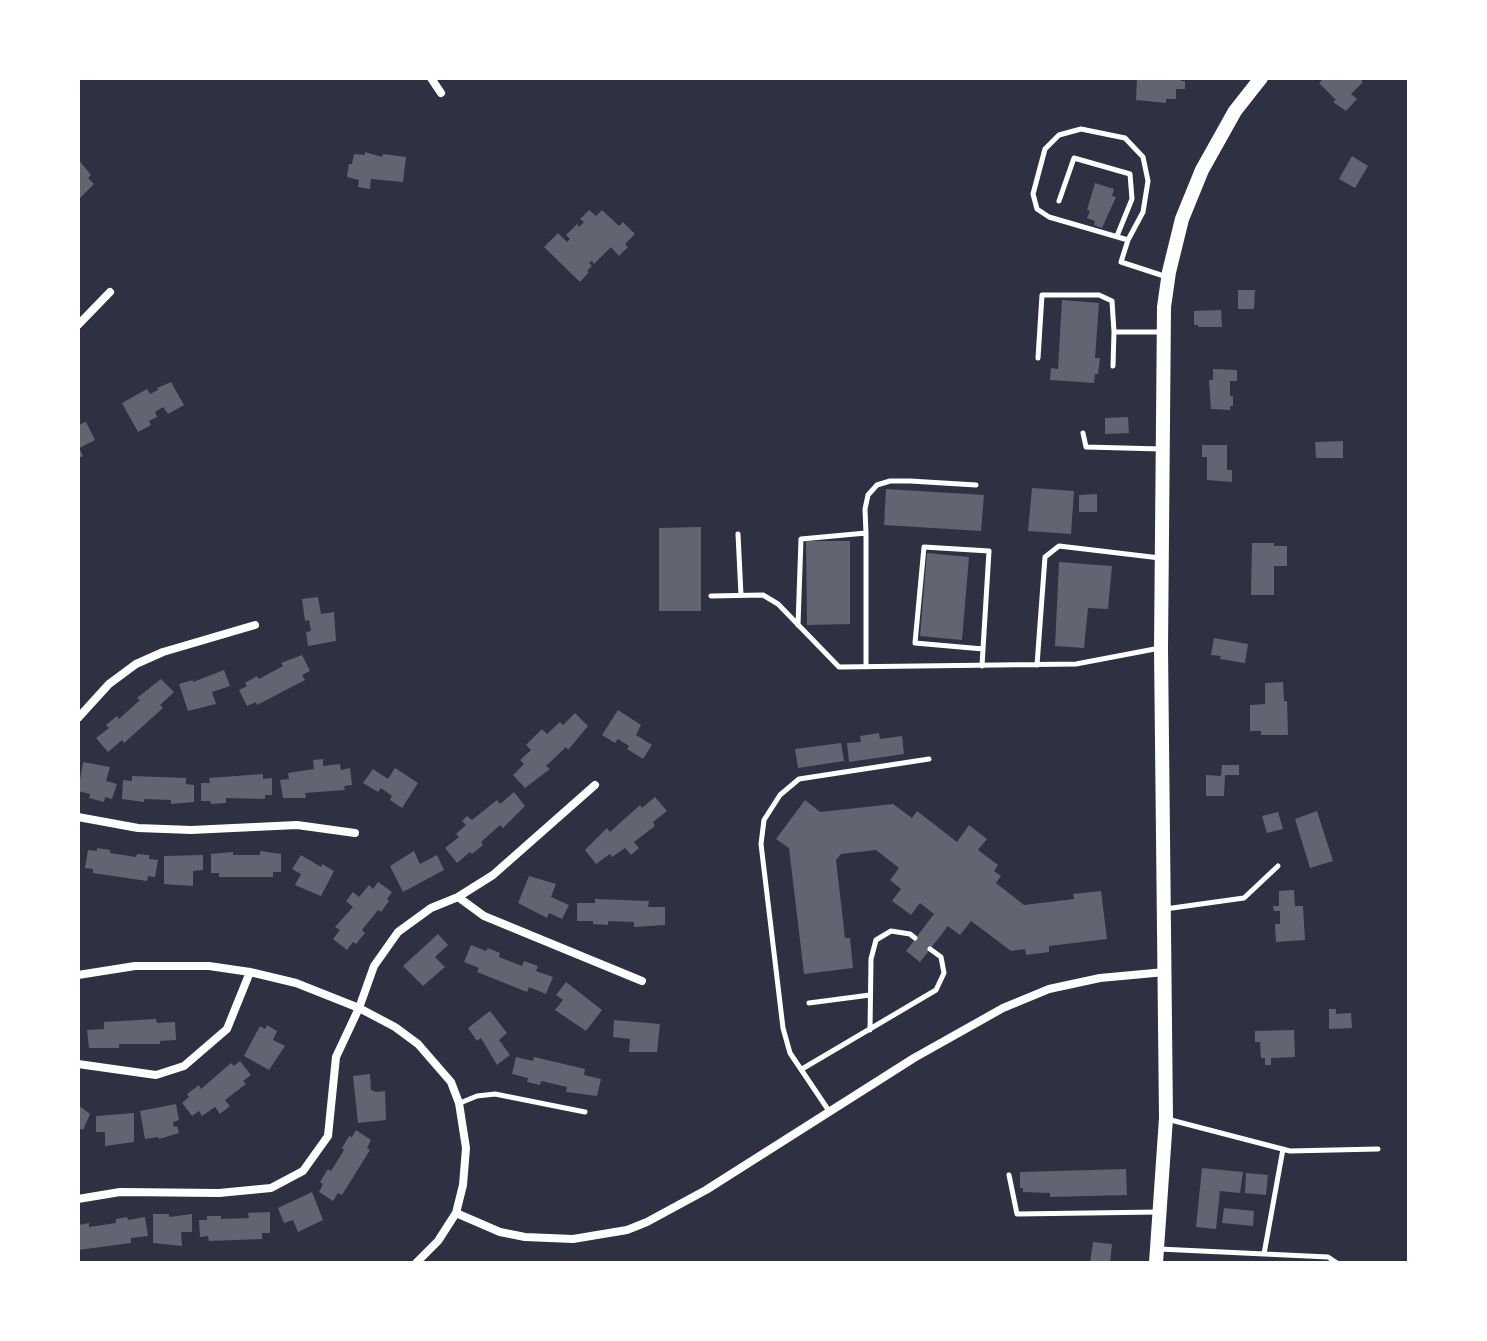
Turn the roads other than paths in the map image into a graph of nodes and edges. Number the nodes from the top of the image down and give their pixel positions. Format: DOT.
graph roads {
  1 [pos="431,78"];
  2 [pos="1257,79"];
  3 [pos="441,93"];
  4 [pos="1059,201"];
  5 [pos="1117,236"];
  6 [pos="1128,240"];
  7 [pos="1168,277"];
  8 [pos="110,292"];
  9 [pos="78,325"];
  10 [pos="1114,332"];
  11 [pos="1163,332"];
  12 [pos="1038,358"];
  13 [pos="1113,366"];
  14 [pos="1083,433"];
  15 [pos="1162,449"];
  16 [pos="976,485"];
  17 [pos="866,533"];
  18 [pos="738,534"];
  19 [pos="1161,558"];
  20 [pos="741,595"];
  21 [pos="711,596"];
  22 [pos="255,625"];
  23 [pos="798,625"];
  24 [pos="1161,648"];
  25 [pos="983,649"];
  26 [pos="1037,665"];
  27 [pos="982,666"];
  28 [pos="866,667"];
  29 [pos="78,718"];
  30 [pos="929,759"];
  31 [pos="595,785"];
  32 [pos="78,817"];
  33 [pos="355,833"];
  34 [pos="1278,866"];
  35 [pos="458,897"];
  36 [pos="1164,909"];
  37 [pos="915,938"];
  38 [pos="930,949"];
  39 [pos="250,972"];
  40 [pos="1165,972"];
  41 [pos="78,975"];
  42 [pos="642,981"];
  43 [pos="870,995"];
  44 [pos="809,1003"];
  45 [pos="359,1008"];
  46 [pos="870,1030"];
  47 [pos="78,1064"];
  48 [pos="802,1069"];
  49 [pos="459,1103"];
  50 [pos="585,1112"];
  51 [pos="829,1112"];
  52 [pos="1166,1118"];
  53 [pos="1284,1149"];
  54 [pos="1378,1149"];
  55 [pos="1009,1175"];
  56 [pos="78,1199"];
  57 [pos="1160,1212"];
  58 [pos="456,1213"];
  59 [pos="1264,1254"];
  60 [pos="1157,1256"];
  61 [pos="416,1263"];
  62 [pos="1337,1263"];
  1 -- 3 [label="street"];
  2 -- 7 [label="main road"];
  4 -- 5 [label="lane"];
  5 -- 6 [label="lane"];
  5 -- 6 [label="lane"];
  6 -- 7 [label="lane"];
  7 -- 11 [label="main road"];
  8 -- 9 [label="street"];
  10 -- 11 [label="lane"];
  10 -- 12 [label="lane"];
  10 -- 13 [label="lane"];
  11 -- 15 [label="main road"];
  14 -- 15 [label="lane"];
  15 -- 19 [label="main road"];
  16 -- 17 [label="lane"];
  17 -- 23 [label="lane"];
  17 -- 28 [label="lane"];
  18 -- 20 [label="lane"];
  19 -- 24 [label="main road"];
  19 -- 26 [label="lane"];
  20 -- 21 [label="lane"];
  20 -- 23 [label="lane"];
  22 -- 29 [label="street"];
  23 -- 28 [label="lane"];
  24 -- 26 [label="lane"];
  24 -- 36 [label="main road"];
  25 -- 25 [label="lane"];
  25 -- 27 [label="lane"];
  26 -- 27 [label="lane"];
  27 -- 28 [label="lane"];
  30 -- 48 [label="lane"];
  31 -- 35 [label="street"];
  32 -- 33 [label="street"];
  34 -- 36 [label="lane"];
  35 -- 42 [label="street"];
  35 -- 45 [label="street"];
  36 -- 40 [label="main road"];
  37 -- 43 [label="lane"];
  38 -- 46 [label="lane"];
  39 -- 41 [label="street"];
  39 -- 45 [label="street"];
  39 -- 47 [label="street"];
  40 -- 51 [label="street"];
  40 -- 52 [label="main road"];
  43 -- 44 [label="lane"];
  43 -- 46 [label="lane"];
  45 -- 49 [label="street"];
  45 -- 56 [label="street"];
  46 -- 48 [label="lane"];
  48 -- 51 [label="lane"];
  49 -- 50 [label="lane"];
  49 -- 58 [label="street"];
  51 -- 58 [label="street"];
  52 -- 53 [label="lane"];
  52 -- 57 [label="main road"];
  53 -- 54 [label="lane"];
  53 -- 59 [label="lane"];
  55 -- 57 [label="lane"];
  57 -- 60 [label="main road"];
  58 -- 61 [label="street"];
  59 -- 60 [label="lane"];
  59 -- 62 [label="lane"];
}
